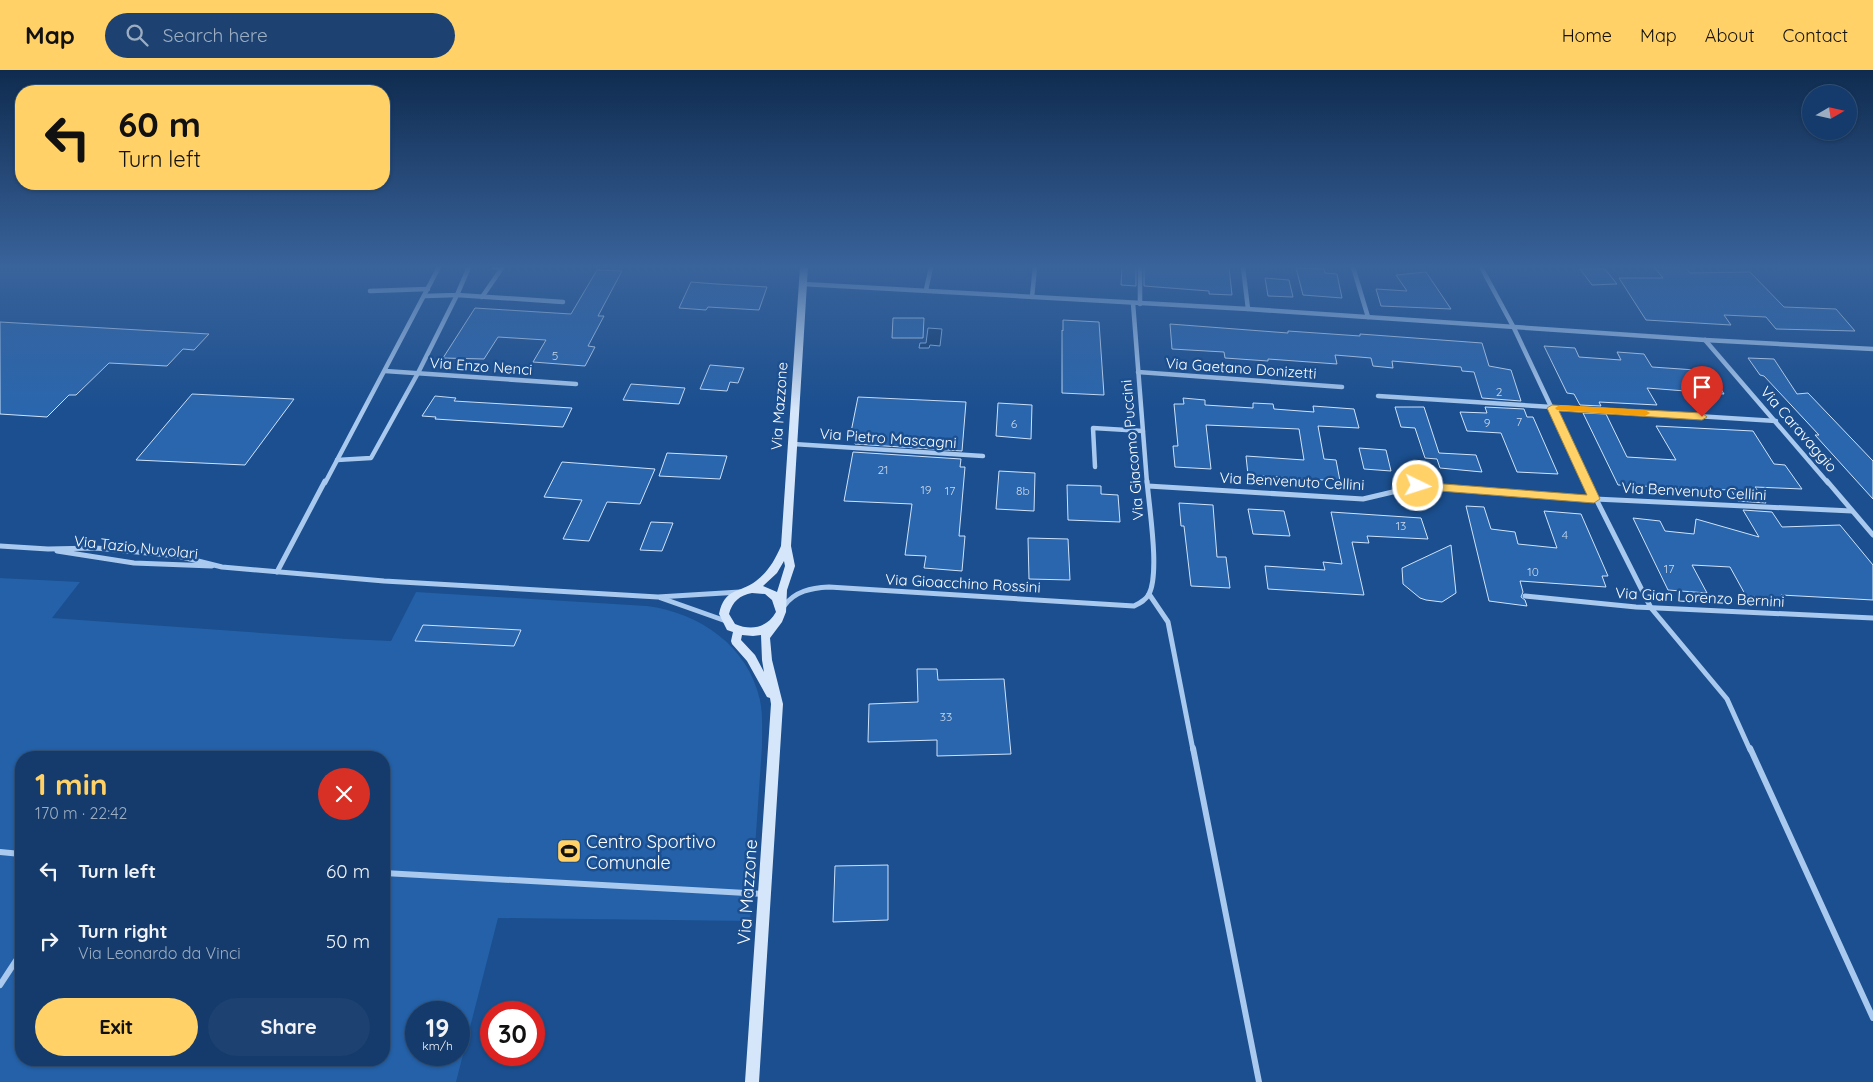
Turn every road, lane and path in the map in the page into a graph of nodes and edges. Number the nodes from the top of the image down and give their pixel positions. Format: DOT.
graph roads {
  1 [pos="415,314"];
  2 [pos="447,314"];
  3 [pos="801,314"];
  4 [pos="1134,314"];
  5 [pos="1326,314"];
  6 [pos="1507,314"];
  7 [pos="1368,317"];
  8 [pos="1514,328"];
  9 [pos="1705,340"];
  10 [pos="1873,349"];
  11 [pos="385,372"];
  12 [pos="1138,372"];
  13 [pos="418,373"];
  14 [pos="576,384"];
  15 [pos="1342,387"];
  16 [pos="1378,396"];
  17 [pos="1552,408"];
  18 [pos="1776,421"];
  19 [pos="1143,431"];
  20 [pos="792,444"];
  21 [pos="983,456"];
  22 [pos="337,460"];
  23 [pos="1095,467"];
  24 [pos="1148,486"];
  25 [pos="1594,499"];
  26 [pos="1852,511"];
  27 [pos="1873,535"];
  28 [pos="0,546"];
  29 [pos="786,546"];
  30 [pos="48,549"];
  31 [pos="222,566"];
  32 [pos="277,572"];
  33 [pos="746,590"];
  34 [pos="1149,594"];
  35 [pos="1525,596"];
  36 [pos="658,597"];
  37 [pos="1651,608"];
  38 [pos="780,613"];
  39 [pos="1873,618"];
  40 [pos="726,621"];
  41 [pos="738,631"];
  42 [pos="777,704"];
  43 [pos="0,852"];
  44 [pos="15,853"];
  45 [pos="390,873"];
  46 [pos="764,894"];
  47 [pos="15,962"];
  48 [pos="0,985"];
  49 [pos="1873,1018"];
  50 [pos="752,1082"];
  51 [pos="1259,1082"];
  1 -- 11 [label="street"];
  2 -- 13 [label="street"];
  3 -- 20 [label="main road, Via Mazzone"];
  4 -- 12 [label="street, Via Giacomo Puccini"];
  5 -- 7 [label="street"];
  6 -- 8 [label="street"];
  7 -- 8 [label="street"];
  8 -- 9 [label="street"];
  8 -- 17 [label="street"];
  9 -- 10 [label="street"];
  9 -- 18 [label="street, Via Caravaggio"];
  11 -- 13 [label="street, Via Enzo Nenci"];
  11 -- 22 [label="street"];
  12 -- 15 [label="street, Via Gaetano Donizetti"];
  12 -- 19 [label="street, Via Giacomo Puccini"];
  13 -- 14 [label="street, Via Enzo Nenci"];
  13 -- 22 [label="street"];
  16 -- 17 [label="street"];
  17 -- 18 [label="street"];
  17 -- 25 [label="street"];
  18 -- 26 [label="street, Via Caravaggio"];
  19 -- 23 [label="street"];
  19 -- 24 [label="street, Via Giacomo Puccini"];
  20 -- 21 [label="street, Via Pietro Mascagni"];
  20 -- 29 [label="main road, Via Mazzone"];
  22 -- 32 [label="street"];
  24 -- 25 [label="street, Via Benvenuto Cellini"];
  24 -- 34 [label="street, Via Giacomo Puccini"];
  25 -- 26 [label="street, Via Benvenuto Cellini"];
  25 -- 37 [label="street"];
  26 -- 27 [label="street, Via Caravaggio"];
  28 -- 30 [label="street"];
  29 -- 33 [label="main road, Via Mazzone"];
  29 -- 38 [label="main road, Via Mazzone"];
  30 -- 31 [label="street, Via Tazio Nuvolari"];
  30 -- 31 [label="street"];
  31 -- 32 [label="street"];
  32 -- 36 [label="street"];
  33 -- 36 [label="street"];
  33 -- 38 [label="main road"];
  33 -- 40 [label="main road, Via Mazzone"];
  34 -- 38 [label="street, Via Gioacchino Rossini"];
  34 -- 51 [label="street"];
  35 -- 37 [label="street, Via Gian Lorenzo Bernini"];
  36 -- 40 [label="street"];
  37 -- 39 [label="street, Via Gian Lorenzo Bernini"];
  37 -- 49 [label="street"];
  38 -- 41 [label="main road"];
  38 -- 42 [label="main road, Via Mazzone"];
  40 -- 41 [label="main road"];
  41 -- 42 [label="main road"];
  42 -- 46 [label="main road, Via Mazzone"];
  43 -- 44 [label="street"];
  45 -- 46 [label="street"];
  46 -- 50 [label="main road, Via Mazzone"];
  47 -- 48 [label="street"];
}
